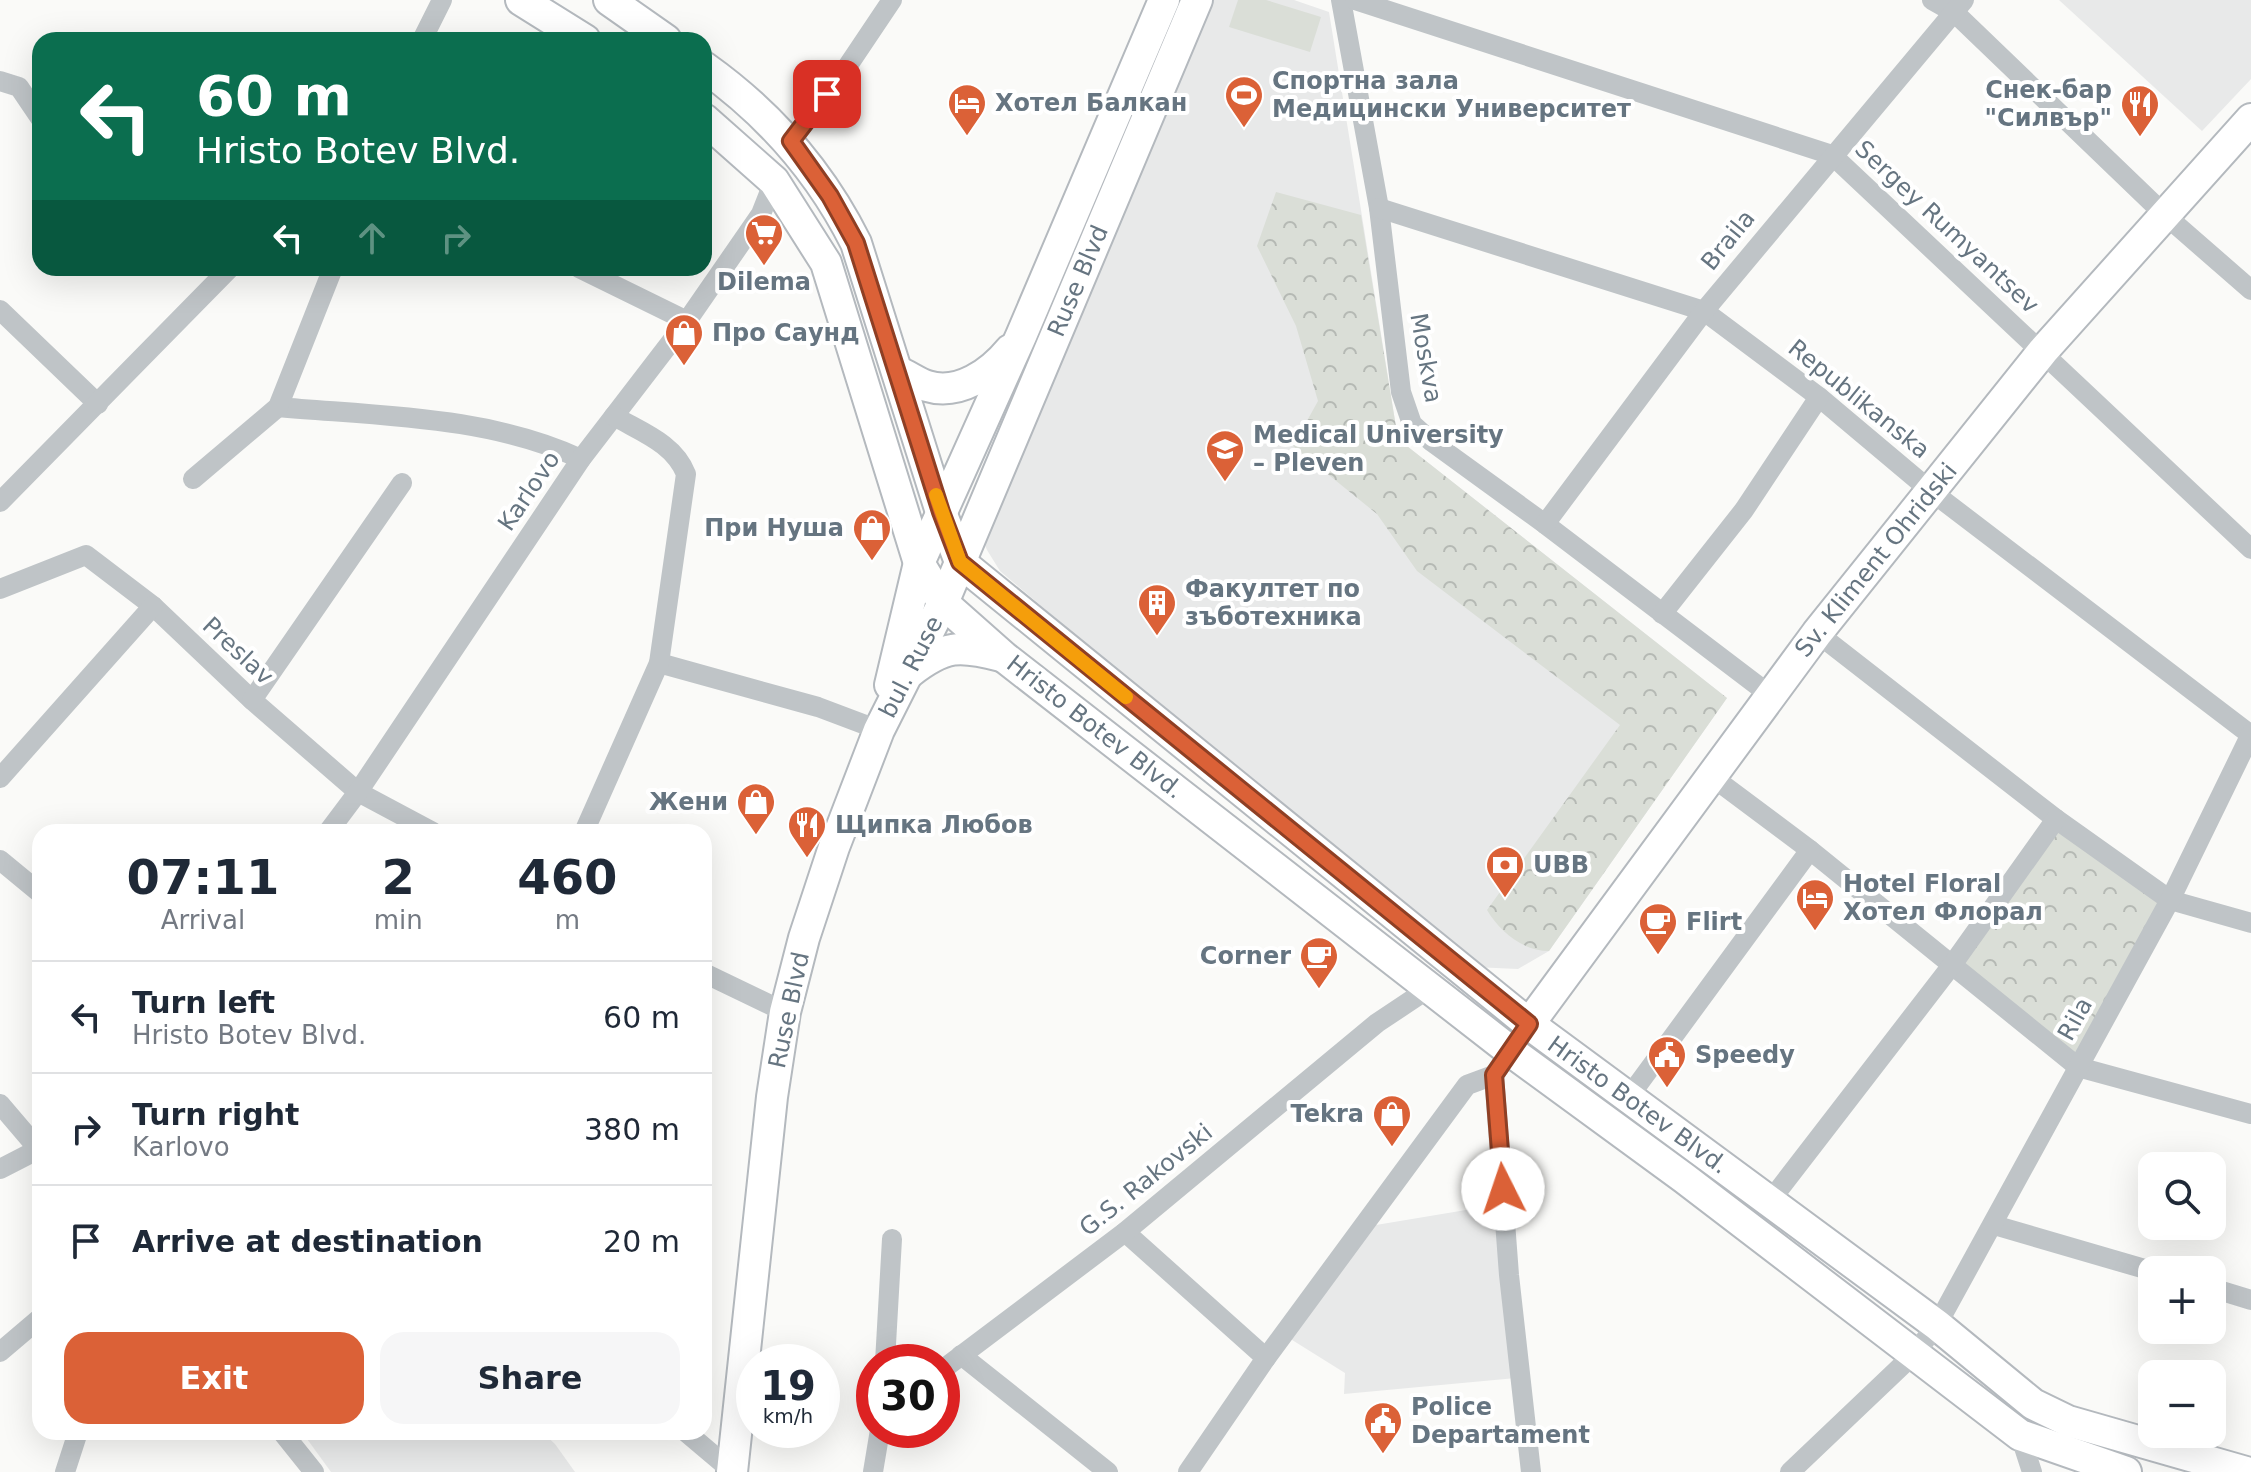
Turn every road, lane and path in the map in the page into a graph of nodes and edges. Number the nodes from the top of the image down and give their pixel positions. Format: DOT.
graph roads {
  1 [pos="442,0"];
  2 [pos="521,0"];
  3 [pos="609,0"];
  4 [pos="892,0"];
  5 [pos="1197,0"];
  6 [pos="1341,0"];
  7 [pos="1355,0"];
  8 [pos="1932,0"];
  9 [pos="1157,5"];
  10 [pos="1959,6"];
  11 [pos="426,32"];
  12 [pos="572,32"];
  13 [pos="655,32"];
  14 [pos="712,72"];
  15 [pos="0,81"];
  16 [pos="32,106"];
  17 [pos="2251,119"];
  18 [pos="712,126"];
  19 [pos="791,141"];
  20 [pos="1832,155"];
  21 [pos="774,181"];
  22 [pos="1379,208"];
  23 [pos="2165,215"];
  24 [pos="215,276"];
  25 [pos="330,276"];
  26 [pos="595,276"];
  27 [pos="2251,290"];
  28 [pos="0,310"];
  29 [pos="1704,311"];
  30 [pos="687,321"];
  31 [pos="1021,336"];
  32 [pos="2043,351"];
  33 [pos="899,372"];
  34 [pos="1819,397"];
  35 [pos="98,404"];
  36 [pos="278,407"];
  37 [pos="614,416"];
  38 [pos="581,459"];
  39 [pos="193,479"];
  40 [pos="402,483"];
  41 [pos="1932,492"];
  42 [pos="0,502"];
  43 [pos="941,512"];
  44 [pos="1545,524"];
  45 [pos="2251,549"];
  46 [pos="960,562"];
  47 [pos="919,563"];
  48 [pos="0,589"];
  49 [pos="943,603"];
  50 [pos="153,606"];
  51 [pos="1662,614"];
  52 [pos="1817,633"];
  53 [pos="1004,657"];
  54 [pos="659,663"];
  55 [pos="908,674"];
  56 [pos="1770,695"];
  57 [pos="252,700"];
  58 [pos="879,730"];
  59 [pos="2251,734"];
  60 [pos="1711,776"];
  61 [pos="0,778"];
  62 [pos="358,792"];
  63 [pos="2056,819"];
  64 [pos="334,824"];
  65 [pos="418,824"];
  66 [pos="588,824"];
  67 [pos="1810,850"];
  68 [pos="0,860"];
  69 [pos="32,886"];
  70 [pos="2170,900"];
  71 [pos="2251,923"];
  72 [pos="1952,965"];
  73 [pos="712,977"];
  74 [pos="1431,987"];
  75 [pos="785,1012"];
  76 [pos="1529,1024"];
  77 [pos="1502,1062"];
  78 [pos="2078,1067"];
  79 [pos="1628,1098"];
  80 [pos="0,1104"];
  81 [pos="2251,1114"];
  82 [pos="32,1142"];
  83 [pos="32,1153"];
  84 [pos="0,1169"];
  85 [pos="1770,1201"];
  86 [pos="1994,1225"];
  87 [pos="1125,1232"];
  88 [pos="892,1239"];
  89 [pos="2138,1267"];
  90 [pos="2226,1292"];
  91 [pos="2251,1300"];
  92 [pos="32,1325"];
  93 [pos="1937,1325"];
  94 [pos="886,1344"];
  95 [pos="0,1352"];
  96 [pos="961,1355"];
  97 [pos="1913,1355"];
  98 [pos="1266,1358"];
  99 [pos="2020,1435"];
  100 [pos="75,1440"];
  101 [pos="288,1440"];
  102 [pos="695,1440"];
  103 [pos="877,1448"];
  104 [pos="732,1471"];
  105 [pos="65,1472"];
  106 [pos="314,1472"];
  107 [pos="873,1472"];
  108 [pos="1108,1472"];
  109 [pos="1188,1472"];
  110 [pos="1531,1472"];
  111 [pos="1790,1472"];
  112 [pos="2032,1472"];
  113 [pos="2126,1472"];
  114 [pos="2246,1472"];
  1 -- 11 [label="street"];
  2 -- 12 [label="main road"];
  3 -- 13 [label="main road"];
  4 -- 19 [label="street"];
  5 -- 46 [label="main road, Ruse Blvd"];
  6 -- 22 [label="street, Moskva"];
  7 -- 20 [label="street, Sergey Rumyantsev"];
  8 -- 10 [label="street"];
  9 -- 31 [label="main road, Ruse Blvd"];
  10 -- 20 [label="street, Braila"];
  10 -- 23 [label="street"];
  14 -- 19 [label="main road"];
  15 -- 16 [label="street"];
  17 -- 23 [label="main road, Sv. Kliment Ohridski"];
  18 -- 21 [label="main road, Hristo Botev Blvd."];
  19 -- 33 [label="main road"];
  20 -- 29 [label="street, Braila"];
  20 -- 32 [label="street, Sergey Rumyantsev"];
  21 -- 30 [label="street, Karlovo"];
  21 -- 47 [label="main road, Hristo Botev Blvd."];
  22 -- 29 [label="street, Republikanska"];
  22 -- 44 [label="street, Moskva"];
  23 -- 27 [label="street"];
  23 -- 32 [label="main road, Sv. Kliment Ohridski"];
  24 -- 35 [label="street"];
  25 -- 36 [label="street"];
  26 -- 30 [label="street"];
  28 -- 35 [label="street"];
  29 -- 34 [label="street, Republikanska"];
  29 -- 44 [label="street, Braila"];
  30 -- 37 [label="street, Karlovo"];
  31 -- 33 [label="main road"];
  31 -- 43 [label="main road, Ruse Blvd"];
  32 -- 41 [label="main road, Sv. Kliment Ohridski"];
  32 -- 45 [label="street, Sergey Rumyantsev"];
  33 -- 43 [label="main road"];
  34 -- 41 [label="street, Republikanska"];
  34 -- 51 [label="street"];
  35 -- 42 [label="street"];
  36 -- 38 [label="street"];
  36 -- 39 [label="street"];
  37 -- 38 [label="street, Karlovo"];
  37 -- 54 [label="street"];
  38 -- 62 [label="street, Karlovo"];
  40 -- 57 [label="street"];
  41 -- 52 [label="main road, Sv. Kliment Ohridski"];
  41 -- 59 [label="street, Republikanska"];
  43 -- 46 [label="main road"];
  43 -- 47 [label="main road, Ruse Blvd"];
  44 -- 51 [label="street, Moskva"];
  46 -- 49 [label="main road, Ruse Blvd"];
  46 -- 76 [label="main road, Hristo Botev Blvd."];
  47 -- 49 [label="main road, Hristo Botev Blvd."];
  47 -- 58 [label="main road, Ruse Blvd"];
  48 -- 50 [label="street, Preslav"];
  49 -- 53 [label="main road, Hristo Botev Blvd."];
  49 -- 55 [label="main road, bul. Ruse"];
  50 -- 57 [label="street, Preslav"];
  50 -- 61 [label="street"];
  51 -- 56 [label="street, Moskva"];
  52 -- 56 [label="main road, Sv. Kliment Ohridski"];
  52 -- 63 [label="street"];
  53 -- 55 [label="main road"];
  53 -- 74 [label="main road, Hristo Botev Blvd."];
  54 -- 58 [label="street"];
  54 -- 66 [label="street"];
  55 -- 58 [label="main road, bul. Ruse"];
  56 -- 60 [label="main road, Sv. Kliment Ohridski"];
  57 -- 62 [label="street, Preslav"];
  58 -- 75 [label="main road, Ruse Blvd"];
  59 -- 70 [label="street, Rila"];
  60 -- 67 [label="street"];
  60 -- 76 [label="main road, Sv. Kliment Ohridski"];
  62 -- 64 [label="street, Karlovo"];
  62 -- 65 [label="street, Preslav"];
  63 -- 70 [label="street"];
  63 -- 72 [label="street"];
  67 -- 72 [label="street"];
  67 -- 79 [label="street"];
  68 -- 69 [label="street"];
  70 -- 71 [label="street"];
  70 -- 78 [label="street, Rila"];
  72 -- 78 [label="street"];
  72 -- 85 [label="street"];
  73 -- 75 [label="street"];
  74 -- 77 [label="main road, Hristo Botev Blvd."];
  74 -- 87 [label="street, G.S. Rakovski"];
  75 -- 104 [label="main road, Ruse Blvd"];
  76 -- 77 [label="street"];
  76 -- 79 [label="main road, Hristo Botev Blvd."];
  77 -- 97 [label="main road, Hristo Botev Blvd."];
  77 -- 98 [label="street"];
  77 -- 110 [label="street"];
  78 -- 81 [label="street"];
  78 -- 86 [label="street, Rila"];
  79 -- 85 [label="main road, Hristo Botev Blvd."];
  80 -- 82 [label="street"];
  83 -- 84 [label="street"];
  85 -- 93 [label="main road, Hristo Botev Blvd."];
  86 -- 89 [label="street"];
  86 -- 93 [label="street, Rila"];
  87 -- 96 [label="street, G.S. Rakovski"];
  87 -- 98 [label="street"];
  88 -- 94 [label="street"];
  90 -- 91 [label="street"];
  92 -- 95 [label="street"];
  93 -- 97 [label="street, Rila"];
  93 -- 114 [label="main road, Hristo Botev Blvd."];
  96 -- 108 [label="street"];
  97 -- 99 [label="main road, Hristo Botev Blvd."];
  97 -- 111 [label="street, Rila"];
  98 -- 109 [label="street"];
  99 -- 112 [label="street"];
  99 -- 113 [label="main road, Hristo Botev Blvd."];
  100 -- 105 [label="street"];
  101 -- 106 [label="street"];
  102 -- 104 [label="street"];
  103 -- 107 [label="street"];
}
